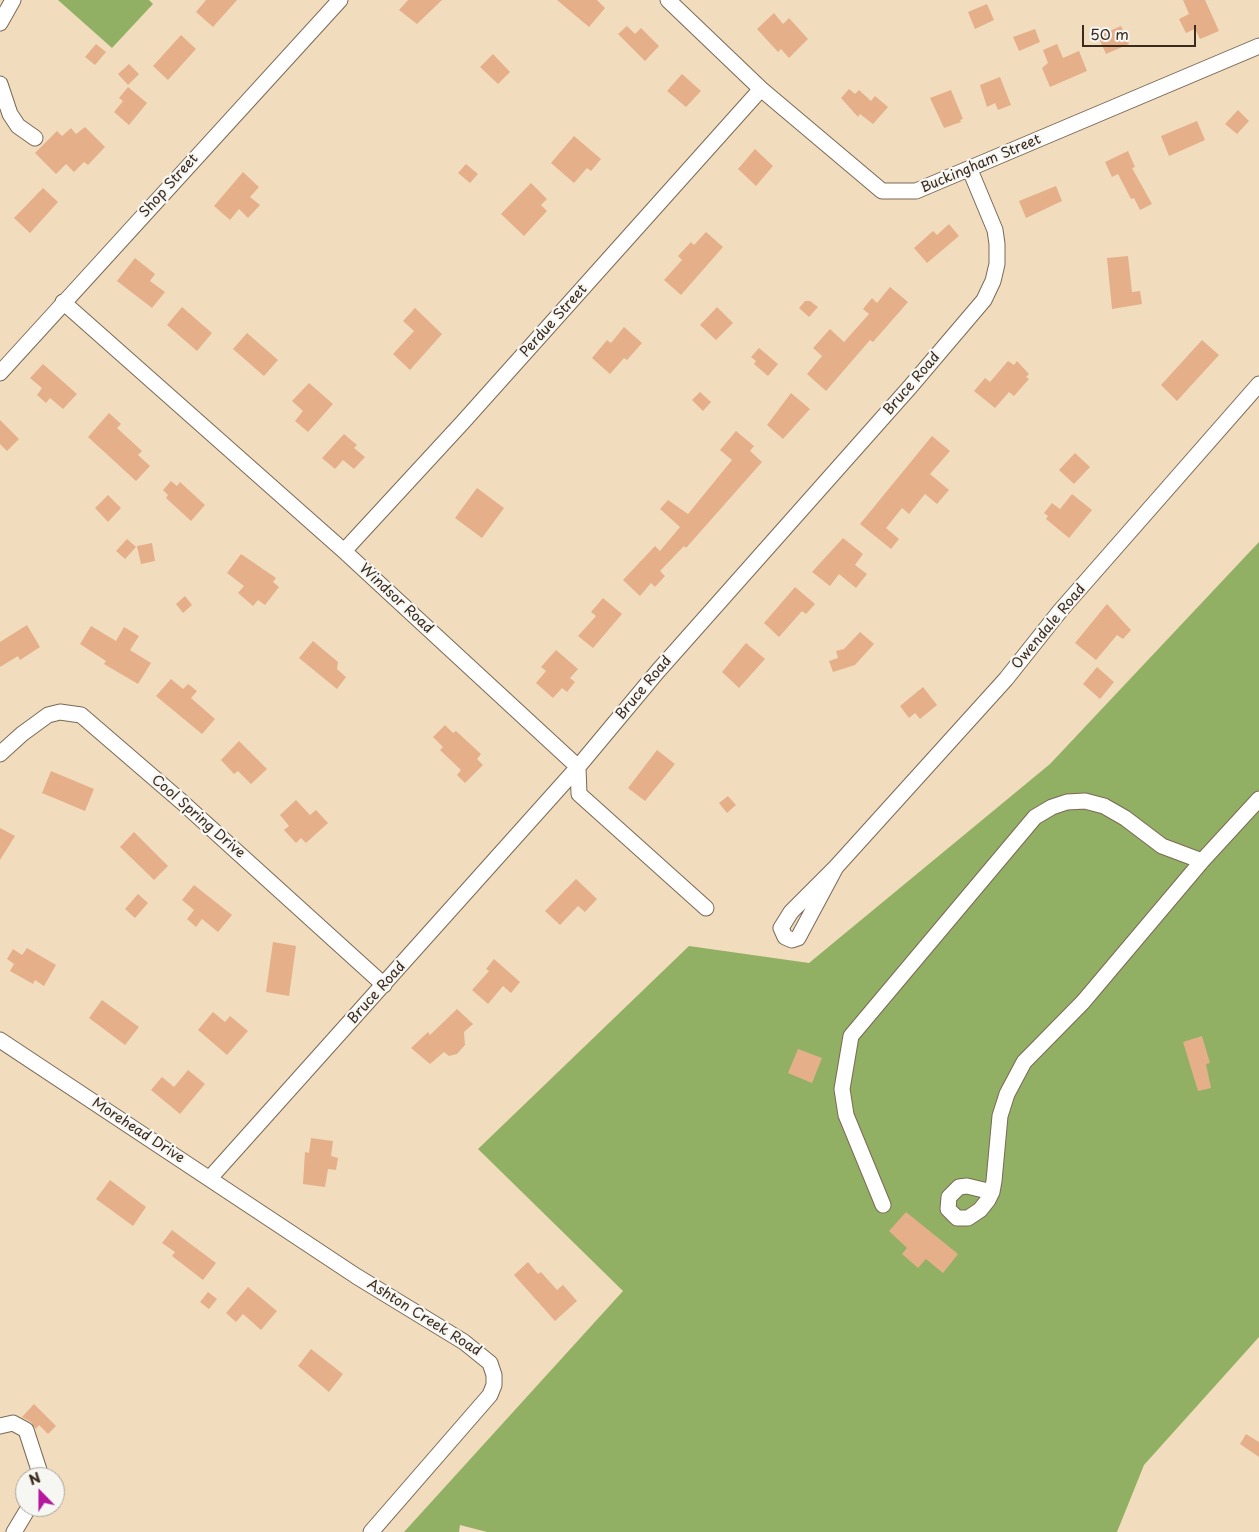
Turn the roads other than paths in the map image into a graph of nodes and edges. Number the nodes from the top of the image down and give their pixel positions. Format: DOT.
graph roads {
  1 [pos="13,0"];
  2 [pos="340,0"];
  3 [pos="668,0"];
  4 [pos="0,23"];
  5 [pos="1259,46"];
  6 [pos="0,84"];
  7 [pos="761,89"];
  8 [pos="35,138"];
  9 [pos="970,170"];
  10 [pos="63,302"];
  11 [pos="0,373"];
  12 [pos="1259,384"];
  13 [pos="344,551"];
  14 [pos="0,754"];
  15 [pos="578,767"];
  16 [pos="1259,799"];
  17 [pos="1202,861"];
  18 [pos="836,867"];
  19 [pos="706,908"];
  20 [pos="384,985"];
  21 [pos="0,1040"];
  22 [pos="210,1178"];
  23 [pos="992,1192"];
  24 [pos="883,1205"];
  25 [pos="276,1222"];
  26 [pos="0,1426"];
  27 [pos="38,1467"];
  28 [pos="23,1517"];
  29 [pos="14,1532"];
  30 [pos="371,1532"];
  1 -- 4 [label="street"];
  2 -- 10 [label="street, Shop Street"];
  3 -- 7 [label="street, Buckingham Street"];
  5 -- 9 [label="street, Buckingham Street"];
  6 -- 8 [label="street"];
  7 -- 9 [label="street, Buckingham Street"];
  7 -- 13 [label="street, Perdue Street"];
  9 -- 15 [label="street, Bruce Road"];
  10 -- 11 [label="street, Shop Street"];
  10 -- 13 [label="street, Windsor Road"];
  12 -- 18 [label="street, Owendale Road"];
  13 -- 15 [label="street, Windsor Road"];
  14 -- 20 [label="street, Cool Spring Drive"];
  15 -- 19 [label="street"];
  15 -- 20 [label="street, Bruce Road"];
  16 -- 17 [label="street"];
  17 -- 23 [label="street"];
  17 -- 24 [label="street"];
  20 -- 22 [label="street, Bruce Road"];
  21 -- 22 [label="street, Morehead Drive"];
  22 -- 25 [label="street, Morehead Drive"];
  25 -- 30 [label="street, Ashton Creek Road"];
  26 -- 27 [label="street"];
  28 -- 29 [label="street"];
}
